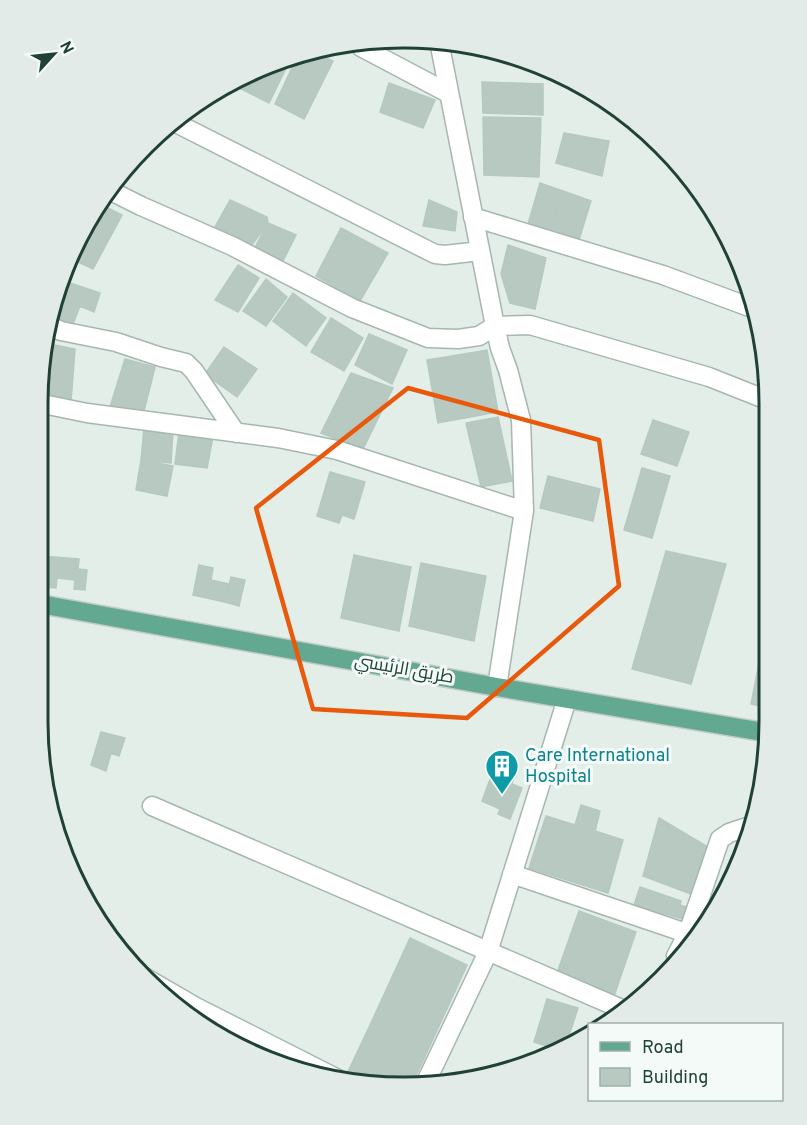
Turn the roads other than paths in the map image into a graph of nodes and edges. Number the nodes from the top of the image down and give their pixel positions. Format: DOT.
graph roads {
  1 [pos="367,50"];
  2 [pos="441,50"];
  3 [pos="448,93"];
  4 [pos="181,126"];
  5 [pos="116,194"];
  6 [pos="473,217"];
  7 [pos="480,251"];
  8 [pos="745,305"];
  9 [pos="495,326"];
  10 [pos="56,329"];
  11 [pos="759,397"];
  12 [pos="48,405"];
  13 [pos="236,433"];
  14 [pos="524,511"];
  15 [pos="48,605"];
  16 [pos="496,687"];
  17 [pos="567,699"];
  18 [pos="759,731"];
  19 [pos="152,806"];
  20 [pos="742,829"];
  21 [pos="512,874"];
  22 [pos="691,931"];
  23 [pos="689,934"];
  24 [pos="488,952"];
  25 [pos="178,997"];
  26 [pos="616,1007"];
  27 [pos="309,1064"];
  28 [pos="429,1076"];
  1 -- 3 [label="street"];
  2 -- 3 [label="street"];
  3 -- 6 [label="street"];
  4 -- 7 [label="street"];
  5 -- 9 [label="street"];
  6 -- 7 [label="street"];
  6 -- 8 [label="street"];
  7 -- 9 [label="street"];
  9 -- 11 [label="street"];
  9 -- 14 [label="street"];
  10 -- 13 [label="street"];
  12 -- 13 [label="street"];
  13 -- 14 [label="street"];
  14 -- 16 [label="street"];
  15 -- 16 [label="main road, طريق الرئيسي"];
  16 -- 17 [label="main road, طريق الرئيسي"];
  17 -- 18 [label="main road, طريق الرئيسي"];
  17 -- 21 [label="street"];
  19 -- 24 [label="street"];
  20 -- 22 [label="street"];
  21 -- 23 [label="street"];
  21 -- 24 [label="street"];
  24 -- 26 [label="street"];
  24 -- 28 [label="street"];
  25 -- 27 [label="street"];
}
